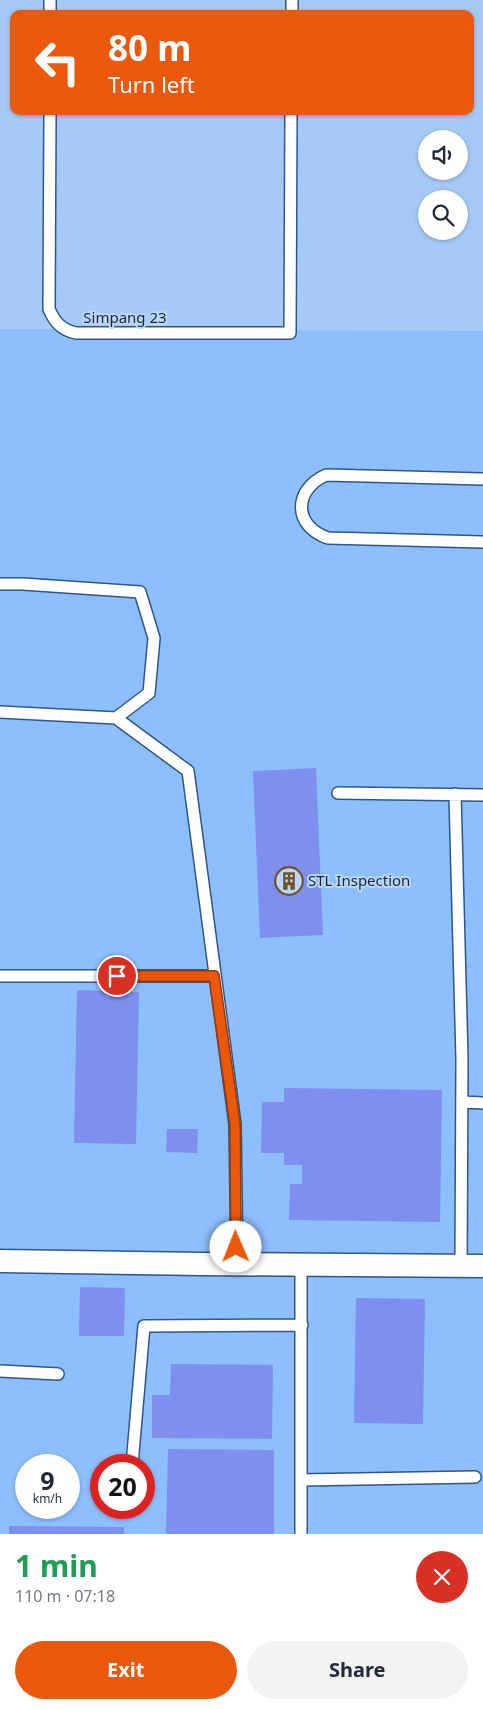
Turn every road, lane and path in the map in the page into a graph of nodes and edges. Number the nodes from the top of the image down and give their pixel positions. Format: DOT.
graph roads {
  1 [pos="50,115"];
  2 [pos="291,115"];
  3 [pos="483,479"];
  4 [pos="483,542"];
  5 [pos="0,584"];
  6 [pos="0,712"];
  7 [pos="116,718"];
  8 [pos="338,793"];
  9 [pos="455,794"];
  10 [pos="483,795"];
  11 [pos="0,976"];
  12 [pos="214,976"];
  13 [pos="462,1102"];
  14 [pos="483,1103"];
  15 [pos="0,1261"];
  16 [pos="237,1264"];
  17 [pos="301,1265"];
  18 [pos="472,1266"];
  19 [pos="302,1325"];
  20 [pos="0,1371"];
  21 [pos="58,1374"];
  22 [pos="133,1454"];
  23 [pos="475,1477"];
  24 [pos="301,1480"];
  25 [pos="301,1534"];
  1 -- 2 [label="lane, Simpang 23"];
  3 -- 4 [label="lane"];
  5 -- 7 [label="lane"];
  6 -- 7 [label="lane"];
  7 -- 12 [label="lane"];
  8 -- 9 [label="lane"];
  9 -- 10 [label="lane"];
  9 -- 13 [label="lane"];
  11 -- 12 [label="lane"];
  12 -- 16 [label="lane"];
  13 -- 14 [label="lane"];
  13 -- 18 [label="lane"];
  15 -- 16 [label="street"];
  16 -- 17 [label="street"];
  17 -- 18 [label="street"];
  17 -- 19 [label="lane"];
  19 -- 22 [label="lane"];
  19 -- 24 [label="lane"];
  20 -- 21 [label="lane"];
  23 -- 24 [label="lane"];
  24 -- 25 [label="lane"];
}
